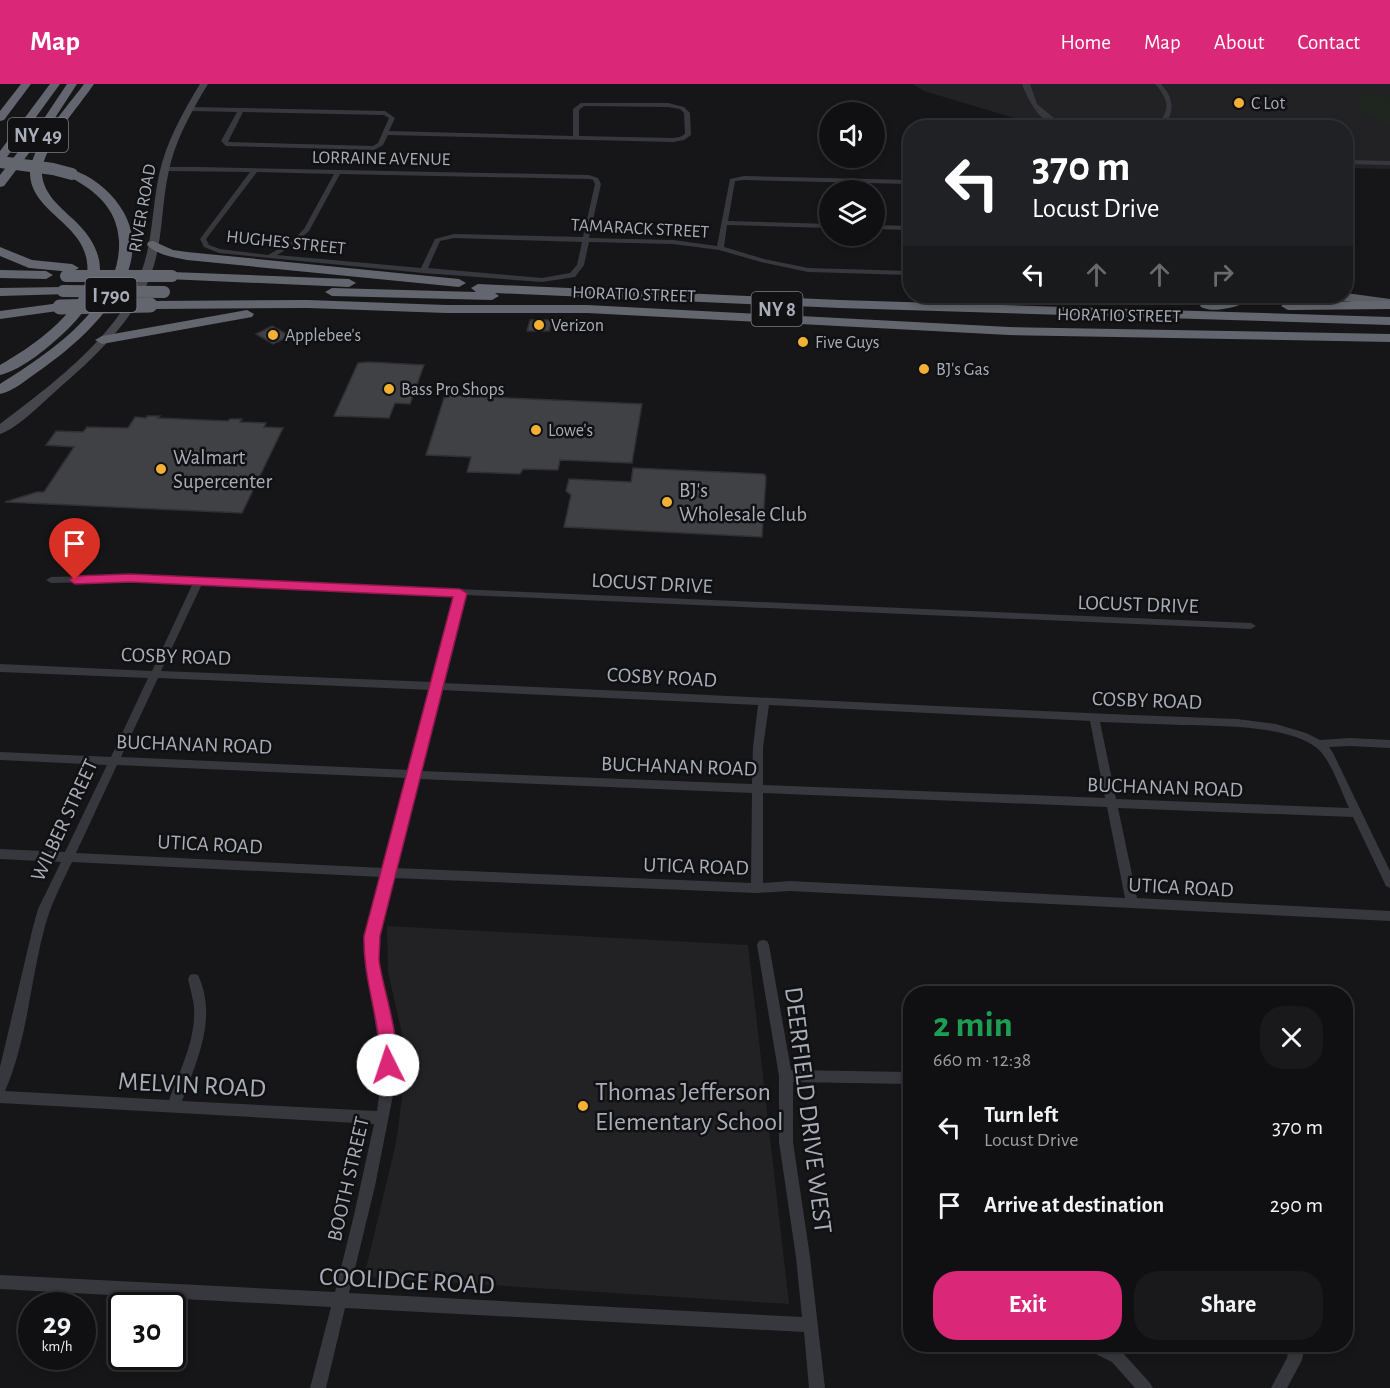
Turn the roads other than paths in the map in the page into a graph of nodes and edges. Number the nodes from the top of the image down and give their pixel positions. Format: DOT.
graph roads {
  1 [pos="45,84"];
  2 [pos="55,84"];
  3 [pos="72,84"];
  4 [pos="89,84"];
  5 [pos="204,84"];
  6 [pos="1026,84"];
  7 [pos="1158,84"];
  8 [pos="23,88"];
  9 [pos="0,108"];
  10 [pos="189,109"];
  11 [pos="241,110"];
  12 [pos="0,117"];
  13 [pos="1052,120"];
  14 [pos="1165,120"];
  15 [pos="387,133"];
  16 [pos="576,138"];
  17 [pos="0,143"];
  18 [pos="0,160"];
  19 [pos="1353,162"];
  20 [pos="1390,163"];
  21 [pos="165,169"];
  22 [pos="10,170"];
  23 [pos="255,170"];
  24 [pos="338,172"];
  25 [pos="596,179"];
  26 [pos="903,182"];
  27 [pos="0,183"];
  28 [pos="0,191"];
  29 [pos="725,223"];
  30 [pos="819,226"];
  31 [pos="885,227"];
  32 [pos="903,228"];
  33 [pos="585,240"];
  34 [pos="153,245"];
  35 [pos="720,248"];
  36 [pos="0,251"];
  37 [pos="187,256"];
  38 [pos="271,257"];
  39 [pos="149,263"];
  40 [pos="423,271"];
  41 [pos="69,272"];
  42 [pos="903,273"];
  43 [pos="0,274"];
  44 [pos="548,291"];
  45 [pos="0,292"];
  46 [pos="295,292"];
  47 [pos="1353,298"];
  48 [pos="1231,303"];
  49 [pos="1390,304"];
  50 [pos="360,306"];
  51 [pos="1207,306"];
  52 [pos="551,309"];
  53 [pos="1032,310"];
  54 [pos="99,311"];
  55 [pos="873,313"];
  56 [pos="0,315"];
  57 [pos="1390,321"];
  58 [pos="1390,329"];
  59 [pos="1095,333"];
  60 [pos="1390,338"];
  61 [pos="102,340"];
  62 [pos="0,371"];
  63 [pos="0,390"];
  64 [pos="0,396"];
  65 [pos="0,430"];
  66 [pos="51,580"];
  67 [pos="199,581"];
  68 [pos="460,593"];
  69 [pos="1251,627"];
  70 [pos="0,668"];
  71 [pos="156,675"];
  72 [pos="437,686"];
  73 [pos="764,701"];
  74 [pos="1094,717"];
  75 [pos="1319,744"];
  76 [pos="1390,744"];
  77 [pos="0,756"];
  78 [pos="114,760"];
  79 [pos="413,774"];
  80 [pos="759,788"];
  81 [pos="1112,804"];
  82 [pos="1357,813"];
  83 [pos="0,854"];
  84 [pos="69,857"];
  85 [pos="1385,862"];
  86 [pos="387,872"];
  87 [pos="1390,883"];
  88 [pos="757,888"];
  89 [pos="1132,904"];
  90 [pos="1390,916"];
  91 [pos="763,945"];
  92 [pos="194,979"];
  93 [pos="786,1076"];
  94 [pos="903,1078"];
  95 [pos="0,1087"];
  96 [pos="0,1097"];
  97 [pos="173,1107"];
  98 [pos="382,1118"];
  99 [pos="0,1282"];
  100 [pos="338,1300"];
  101 [pos="811,1325"];
  102 [pos="1107,1352"];
  103 [pos="1295,1352"];
  104 [pos="318,1388"];
  105 [pos="817,1388"];
  106 [pos="1145,1388"];
  107 [pos="1279,1388"];
  1 -- 17 [label="highway"];
  2 -- 18 [label="highway"];
  3 -- 22 [label="highway, NY 49"];
  4 -- 62 [label="highway"];
  5 -- 10 [label="main road, RIVER ROAD"];
  6 -- 13 [label="street"];
  7 -- 14 [label="street"];
  8 -- 9 [label="highway"];
  8 -- 12 [label="highway, NY 49"];
  10 -- 11 [label="street"];
  10 -- 21 [label="main road, RIVER ROAD"];
  11 -- 15 [label="street"];
  11 -- 15 [label="street"];
  15 -- 16 [label="street"];
  16 -- 16 [label="street"];
  18 -- 54 [label="highway, I 790, bridge"];
  19 -- 20 [label="street"];
  21 -- 23 [label="street, LORRAINE AVENUE"];
  21 -- 34 [label="main road, RIVER ROAD"];
  22 -- 27 [label="highway, NY 49"];
  22 -- 28 [label="highway"];
  23 -- 24 [label="street, LORRAINE AVENUE"];
  23 -- 38 [label="street, HUGHES STREET"];
  24 -- 25 [label="street, LORRAINE AVENUE"];
  24 -- 38 [label="street"];
  25 -- 33 [label="street, HUGHES STREET"];
  26 -- 29 [label="street"];
  29 -- 30 [label="street"];
  29 -- 35 [label="street"];
  31 -- 32 [label="street"];
  33 -- 35 [label="street, TAMARACK STREET"];
  33 -- 40 [label="street, TAMARACK STREET"];
  33 -- 40 [label="street, HUGHES STREET"];
  34 -- 37 [label="highway"];
  34 -- 39 [label="main road, RIVER ROAD"];
  35 -- 42 [label="street, TAMARACK STREET"];
  36 -- 41 [label="highway"];
  37 -- 39 [label="highway"];
  37 -- 44 [label="highway"];
  38 -- 40 [label="street, HUGHES STREET"];
  39 -- 61 [label="main road, RIVER ROAD"];
  41 -- 43 [label="highway, NY 8"];
  41 -- 44 [label="highway, NY 8, bridge"];
  44 -- 53 [label="highway, NY 8"];
  45 -- 46 [label="highway, NY 8, bridge"];
  46 -- 52 [label="highway"];
  46 -- 55 [label="highway, NY 8"];
  47 -- 49 [label="highway"];
  48 -- 51 [label="highway"];
  49 -- 51 [label="highway"];
  50 -- 52 [label="highway, HORATIO STREET"];
  50 -- 56 [label="highway, bridge"];
  50 -- 61 [label="highway"];
  51 -- 53 [label="highway"];
  52 -- 59 [label="highway, HORATIO STREET"];
  53 -- 57 [label="highway, NY 8"];
  54 -- 63 [label="highway, I 790"];
  54 -- 64 [label="highway"];
  55 -- 58 [label="highway, NY 8"];
  55 -- 59 [label="highway"];
  59 -- 60 [label="highway, HORATIO STREET"];
  61 -- 65 [label="main road, RIVER ROAD"];
  66 -- 67 [label="street, LOCUST DRIVE"];
  67 -- 68 [label="street, LOCUST DRIVE"];
  67 -- 71 [label="street, WILBER STREET"];
  68 -- 69 [label="street, LOCUST DRIVE"];
  68 -- 72 [label="street, BOOTH STREET"];
  70 -- 71 [label="street, COSBY ROAD"];
  71 -- 72 [label="street, COSBY ROAD"];
  71 -- 78 [label="street, WILBER STREET"];
  72 -- 73 [label="street, COSBY ROAD"];
  72 -- 79 [label="street, BOOTH STREET"];
  73 -- 74 [label="street, COSBY ROAD"];
  73 -- 80 [label="street"];
  74 -- 75 [label="street, COSBY ROAD"];
  74 -- 81 [label="street"];
  75 -- 76 [label="street"];
  75 -- 82 [label="street"];
  77 -- 78 [label="street, BUCHANAN ROAD"];
  78 -- 79 [label="street, BUCHANAN ROAD"];
  78 -- 84 [label="street, WILBER STREET"];
  79 -- 80 [label="street, BUCHANAN ROAD"];
  79 -- 86 [label="street, BOOTH STREET"];
  80 -- 81 [label="street, BUCHANAN ROAD"];
  80 -- 88 [label="street"];
  81 -- 82 [label="street, BUCHANAN ROAD"];
  81 -- 89 [label="street"];
  82 -- 85 [label="street"];
  83 -- 84 [label="street, UTICA ROAD"];
  84 -- 86 [label="street, UTICA ROAD"];
  84 -- 95 [label="street, WILBER STREET"];
  85 -- 87 [label="street"];
  86 -- 88 [label="street, UTICA ROAD"];
  86 -- 98 [label="street, BOOTH STREET"];
  88 -- 89 [label="street, UTICA ROAD"];
  89 -- 90 [label="street, UTICA ROAD"];
  91 -- 93 [label="street, DEERFIELD DRIVE WEST"];
  92 -- 97 [label="street"];
  93 -- 94 [label="street"];
  93 -- 101 [label="street, DEERFIELD DRIVE WEST"];
  96 -- 97 [label="street, MELVIN ROAD"];
  97 -- 98 [label="street, MELVIN ROAD"];
  98 -- 100 [label="street, BOOTH STREET"];
  99 -- 100 [label="street, COOLIDGE ROAD"];
  100 -- 101 [label="street, COOLIDGE ROAD"];
  100 -- 104 [label="street, BOOTH STREET"];
  101 -- 105 [label="street, DEERFIELD DRIVE WEST"];
  102 -- 106 [label="street"];
  103 -- 107 [label="street"];
}
